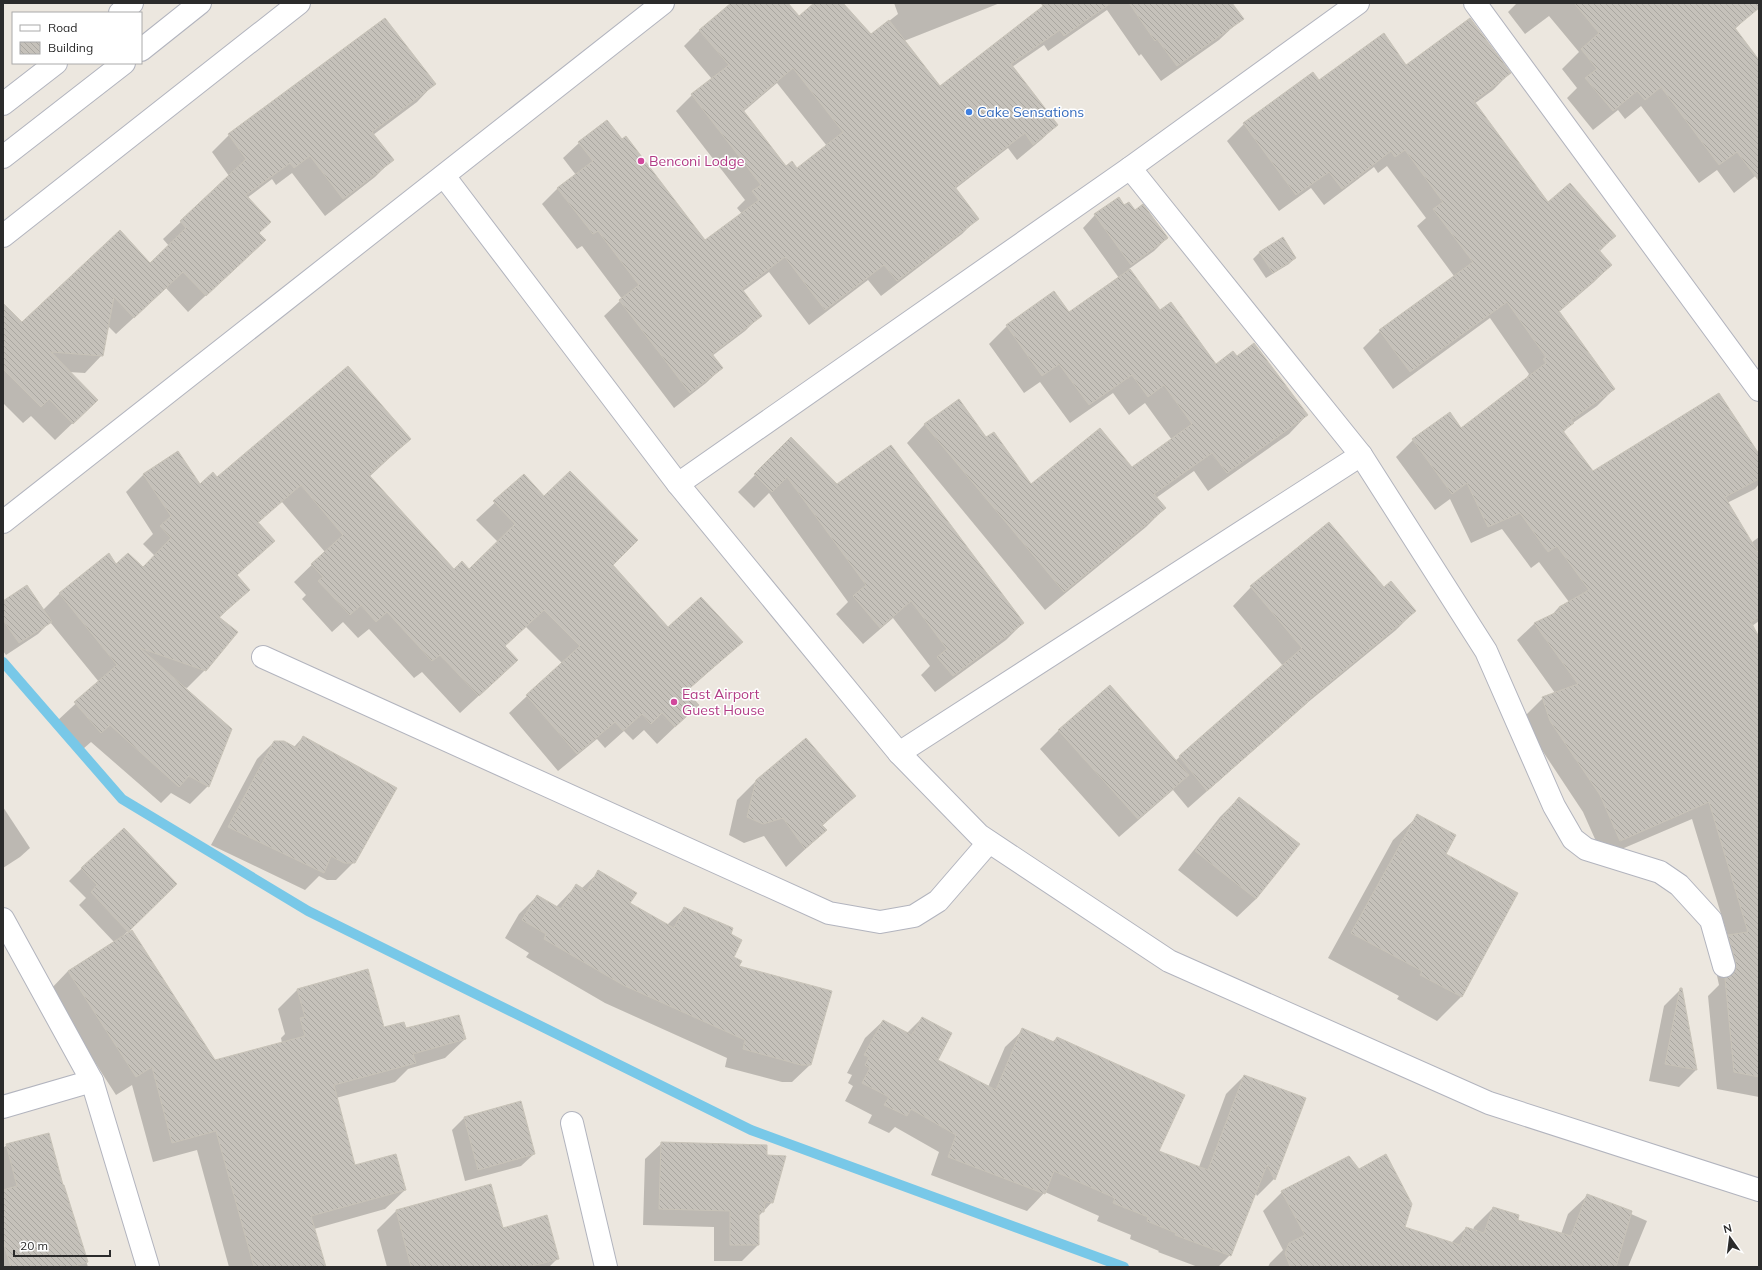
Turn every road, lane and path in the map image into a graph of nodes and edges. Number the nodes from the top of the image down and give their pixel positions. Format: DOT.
graph roads {
  1 [pos="132,3"];
  2 [pos="200,3"];
  3 [pos="299,3"];
  4 [pos="663,3"];
  5 [pos="1358,3"];
  6 [pos="1475,3"];
  7 [pos="121,12"];
  8 [pos="142,49"];
  9 [pos="55,64"];
  10 [pos="123,64"];
  11 [pos="3,104"];
  12 [pos="3,157"];
  13 [pos="1130,168"];
  14 [pos="444,176"];
  15 [pos="3,236"];
  16 [pos="1759,390"];
  17 [pos="1361,455"];
  18 [pos="678,484"];
  19 [pos="3,522"];
  20 [pos="263,657"];
  21 [pos="899,752"];
  22 [pos="989,842"];
  23 [pos="3,919"];
  24 [pos="1724,966"];
  25 [pos="92,1081"];
  26 [pos="3,1107"];
  27 [pos="572,1123"];
  28 [pos="1759,1190"];
  29 [pos="148,1267"];
  30 [pos="606,1267"];
  1 -- 7 [label="street"];
  2 -- 8 [label="street"];
  3 -- 15 [label="street"];
  4 -- 14 [label="street"];
  5 -- 13 [label="street"];
  6 -- 16 [label="street"];
  9 -- 11 [label="street"];
  10 -- 12 [label="street"];
  13 -- 17 [label="street"];
  13 -- 18 [label="street"];
  14 -- 18 [label="street"];
  14 -- 19 [label="street"];
  17 -- 21 [label="street"];
  17 -- 24 [label="street"];
  18 -- 21 [label="street"];
  20 -- 22 [label="street"];
  21 -- 22 [label="street"];
  22 -- 28 [label="street"];
  23 -- 25 [label="street"];
  25 -- 26 [label="street"];
  25 -- 29 [label="street"];
  27 -- 30 [label="street"];
}
